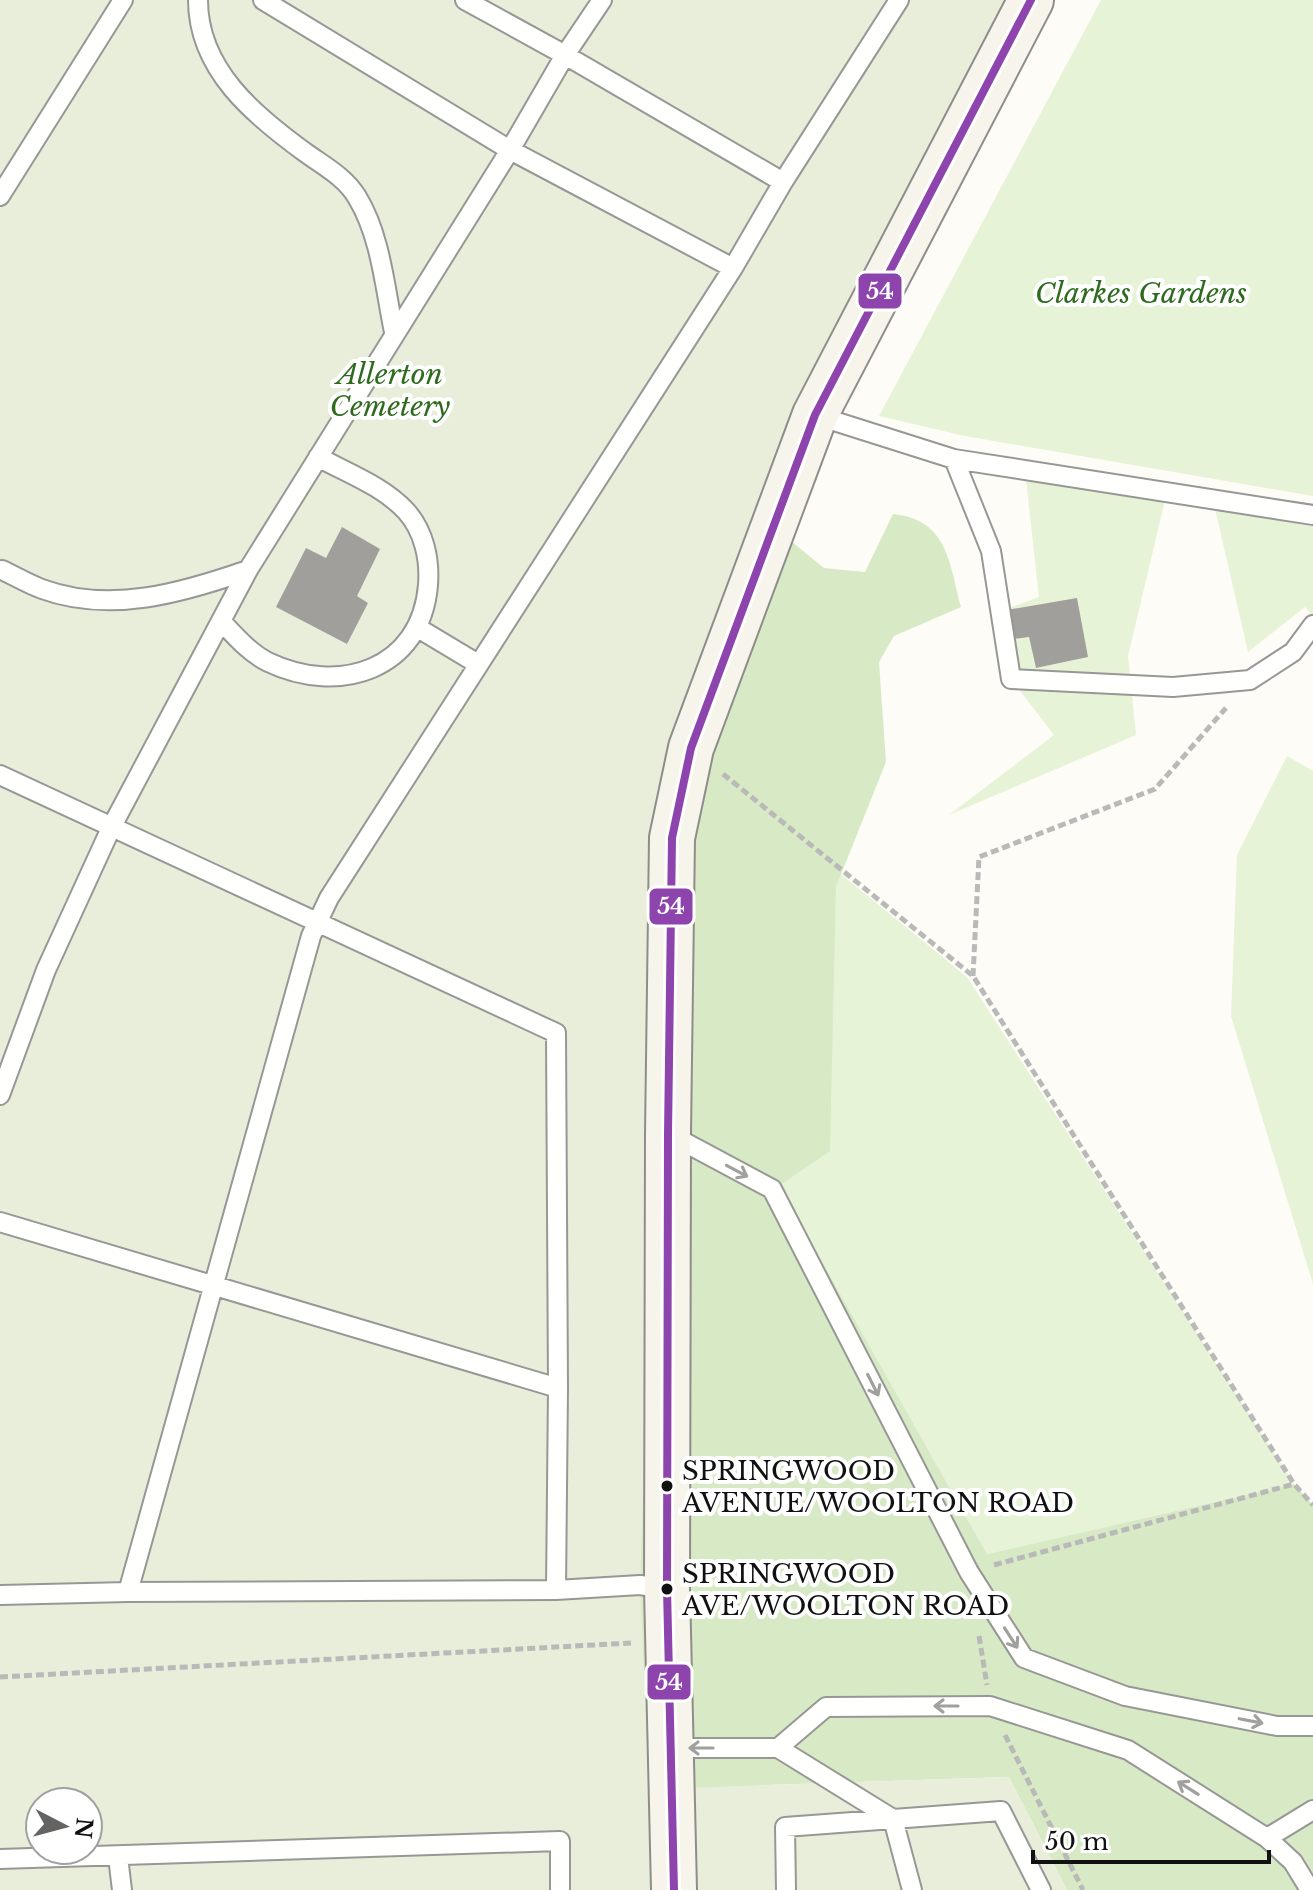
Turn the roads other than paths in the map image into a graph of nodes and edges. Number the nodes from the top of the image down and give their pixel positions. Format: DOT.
graph roads {
  1 [pos="123,0"];
  2 [pos="198,0"];
  3 [pos="263,0"];
  4 [pos="465,0"];
  5 [pos="602,0"];
  6 [pos="899,0"];
  7 [pos="1031,0"];
  8 [pos="565,55"];
  9 [pos="510,150"];
  10 [pos="783,182"];
  11 [pos="0,196"];
  12 [pos="733,268"];
  13 [pos="394,332"];
  14 [pos="815,415"];
  15 [pos="318,457"];
  16 [pos="954,459"];
  17 [pos="1313,515"];
  18 [pos="2,570"];
  19 [pos="248,570"];
  20 [pos="222,622"];
  21 [pos="1313,625"];
  22 [pos="418,628"];
  23 [pos="478,664"];
  24 [pos="0,775"];
  25 [pos="111,828"];
  26 [pos="318,920"];
  27 [pos="0,1095"];
  28 [pos="668,1134"];
  29 [pos="0,1222"];
  30 [pos="212,1287"];
  31 [pos="558,1388"];
  32 [pos="667,1589"];
  33 [pos="556,1590"];
  34 [pos="128,1592"];
  35 [pos="0,1595"];
  36 [pos="1313,1726"];
  37 [pos="671,1748"];
  38 [pos="778,1748"];
  39 [pos="1313,1810"];
  40 [pos="893,1819"];
  41 [pos="1267,1838"];
  42 [pos="118,1857"];
  43 [pos="0,1859"];
  44 [pos="122,1890"];
  45 [pos="560,1890"];
  46 [pos="674,1890"];
  47 [pos="786,1890"];
  48 [pos="912,1890"];
  49 [pos="1041,1890"];
  50 [pos="1310,1890"];
  1 -- 11 [label="lane"];
  2 -- 13 [label="lane"];
  3 -- 9 [label="lane"];
  4 -- 8 [label="lane"];
  5 -- 8 [label="lane"];
  6 -- 10 [label="lane"];
  7 -- 14 [label="street"];
  8 -- 9 [label="lane"];
  8 -- 10 [label="lane"];
  9 -- 12 [label="lane"];
  9 -- 13 [label="lane"];
  10 -- 12 [label="lane"];
  12 -- 23 [label="lane"];
  13 -- 15 [label="lane"];
  14 -- 16 [label="lane"];
  14 -- 28 [label="street"];
  15 -- 19 [label="lane"];
  15 -- 22 [label="lane"];
  16 -- 17 [label="lane"];
  16 -- 21 [label="lane"];
  18 -- 19 [label="lane"];
  19 -- 20 [label="lane"];
  20 -- 22 [label="lane"];
  20 -- 25 [label="lane"];
  22 -- 23 [label="lane"];
  23 -- 26 [label="lane"];
  24 -- 25 [label="lane"];
  25 -- 26 [label="lane"];
  25 -- 27 [label="lane"];
  26 -- 30 [label="lane"];
  26 -- 31 [label="lane"];
  28 -- 32 [label="street"];
  28 -- 36 [label="lane, one-way"];
  29 -- 30 [label="lane"];
  30 -- 31 [label="lane"];
  30 -- 34 [label="lane"];
  31 -- 33 [label="lane"];
  32 -- 33 [label="lane"];
  32 -- 37 [label="street"];
  33 -- 34 [label="lane"];
  34 -- 35 [label="lane"];
  38 -- 37 [label="lane, one-way"];
  37 -- 46 [label="street"];
  38 -- 40 [label="lane"];
  41 -- 38 [label="lane, one-way"];
  39 -- 41 [label="lane"];
  40 -- 47 [label="lane"];
  40 -- 48 [label="lane"];
  40 -- 49 [label="lane"];
  41 -- 50 [label="lane"];
  42 -- 43 [label="lane"];
  42 -- 44 [label="lane"];
  42 -- 45 [label="lane"];
}
